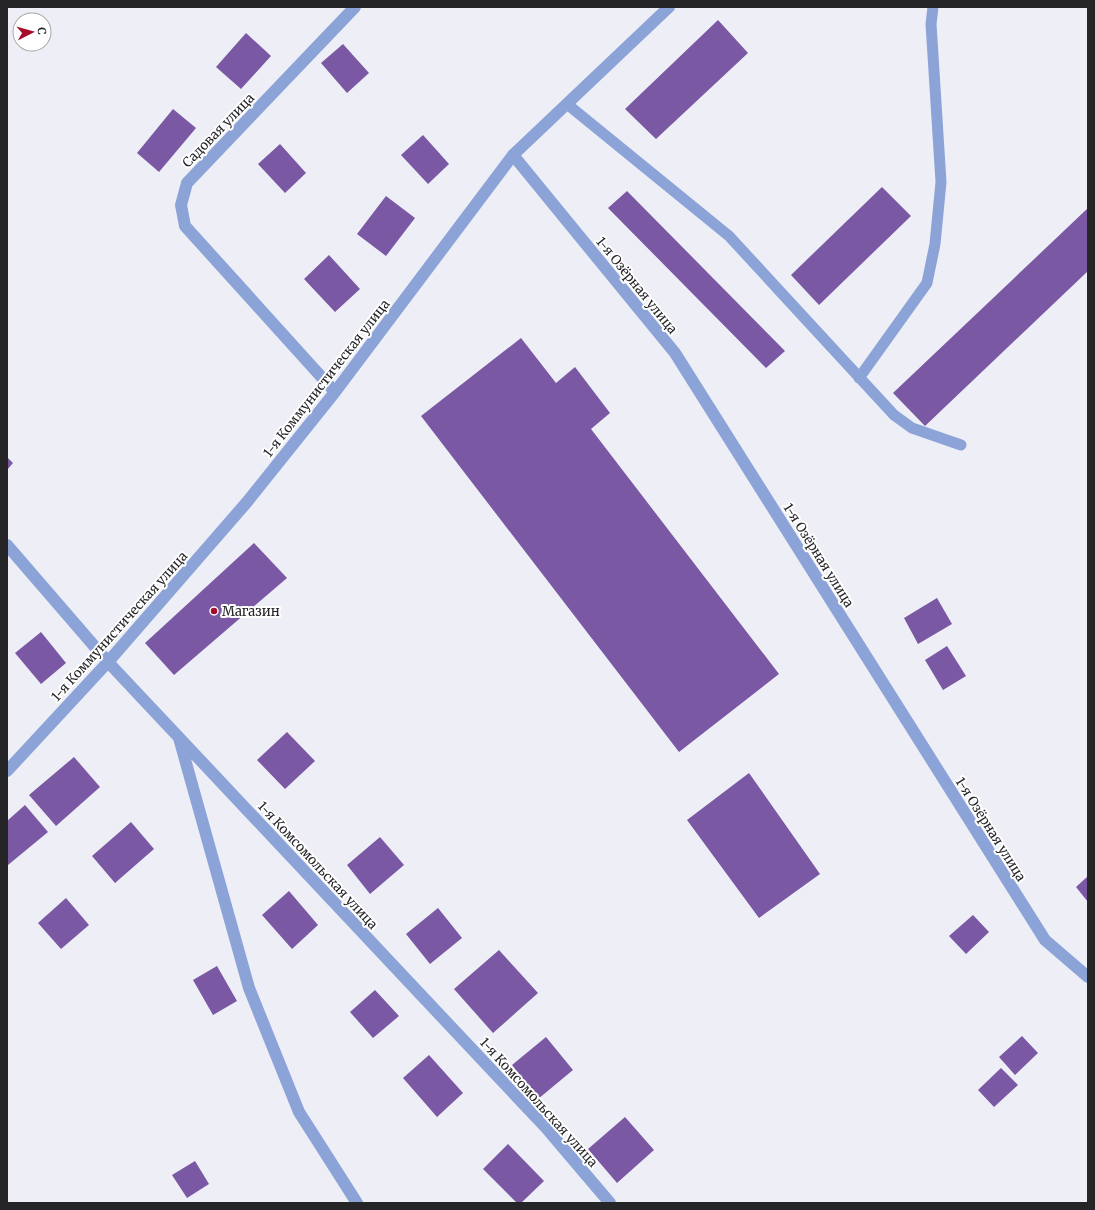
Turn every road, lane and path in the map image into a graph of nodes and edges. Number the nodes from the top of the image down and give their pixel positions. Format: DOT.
graph roads {
  1 [pos="355,7"];
  2 [pos="669,7"];
  3 [pos="933,7"];
  4 [pos="567,104"];
  5 [pos="513,154"];
  6 [pos="859,378"];
  7 [pos="335,392"];
  8 [pos="961,445"];
  9 [pos="7,545"];
  10 [pos="108,662"];
  11 [pos="178,735"];
  12 [pos="7,771"];
  13 [pos="1088,977"];
  14 [pos="357,1203"];
  15 [pos="610,1203"];
  1 -- 7 [label="street, Садовая улица"];
  2 -- 4 [label="street, 1-я Коммунистическая улица"];
  3 -- 6 [label="lane"];
  4 -- 5 [label="street, 1-я Коммунистическая улица"];
  4 -- 6 [label="lane"];
  5 -- 7 [label="street, 1-я Коммунистическая улица"];
  5 -- 13 [label="street, 1-я Озёрная улица"];
  6 -- 8 [label="lane"];
  7 -- 10 [label="street, 1-я Коммунистическая улица"];
  9 -- 10 [label="street, 1-я Комсомольская улица"];
  10 -- 11 [label="street, 1-я Комсомольская улица"];
  10 -- 12 [label="street, 1-я Коммунистическая улица"];
  11 -- 14 [label="street"];
  11 -- 15 [label="street, 1-я Комсомольская улица"];
}
